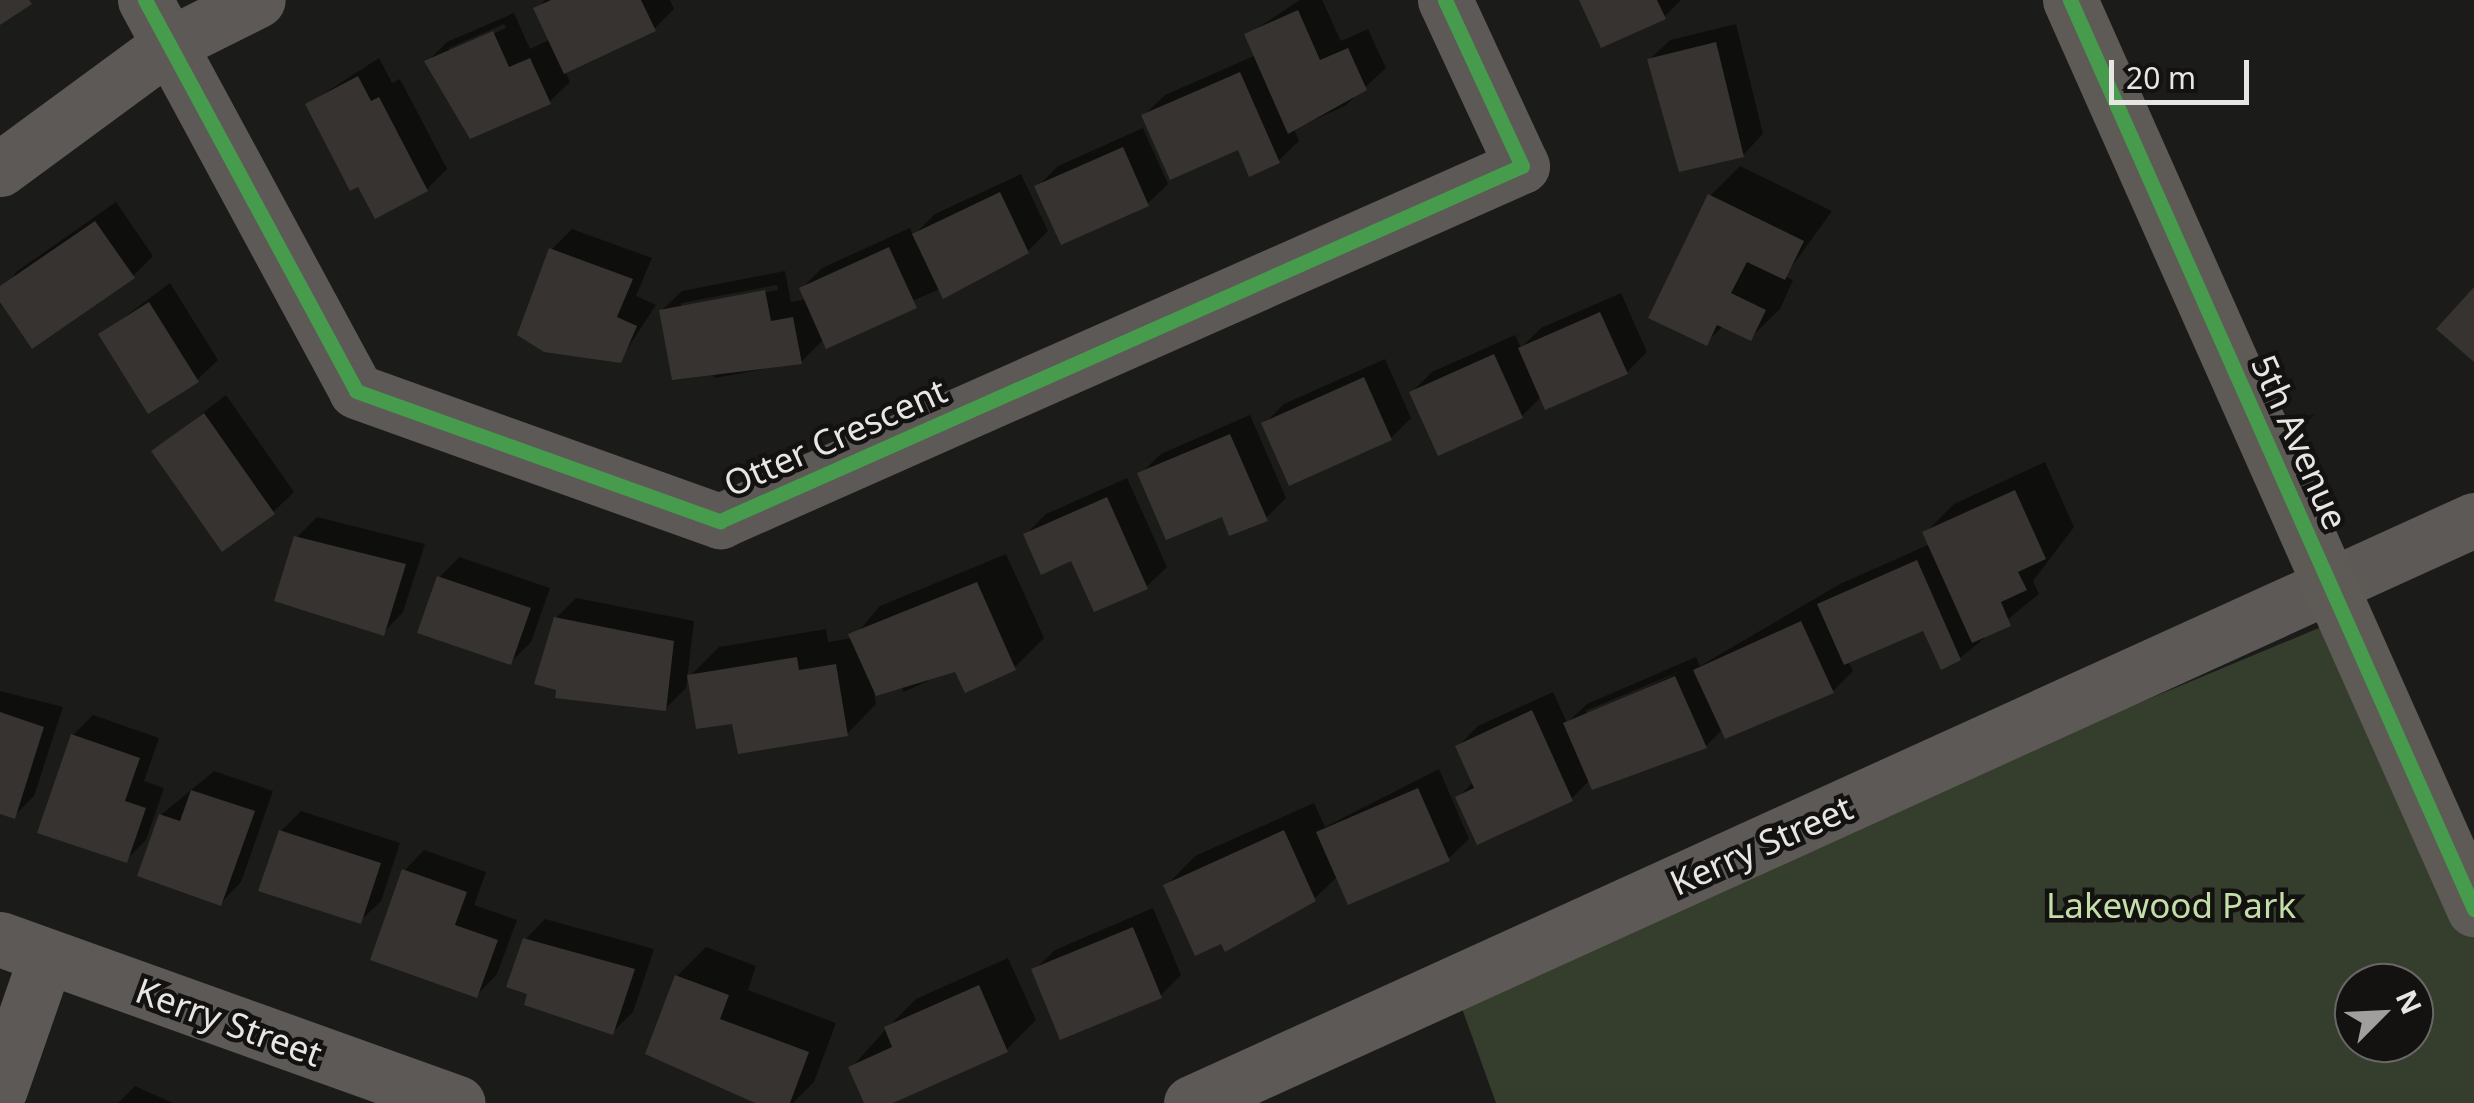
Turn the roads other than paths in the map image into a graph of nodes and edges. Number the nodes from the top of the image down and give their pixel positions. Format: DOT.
graph roads {
  1 [pos="258,0"];
  2 [pos="1445,0"];
  3 [pos="2070,0"];
  4 [pos="158,22"];
  5 [pos="0,170"];
  6 [pos="2474,520"];
  7 [pos="2332,587"];
  8 [pos="2474,909"];
  9 [pos="23,948"];
  10 [pos="0,1089"];
  11 [pos="458,1103"];
  12 [pos="1191,1103"];
  1 -- 4 [label="street"];
  2 -- 4 [label="street, Otter Crescent"];
  3 -- 7 [label="main road, 5th Avenue"];
  4 -- 5 [label="street"];
  6 -- 7 [label="street, Kerry Street"];
  7 -- 8 [label="main road, 5th Avenue"];
  7 -- 12 [label="street, Kerry Street"];
  9 -- 10 [label="street"];
  9 -- 11 [label="street, Kerry Street"];
}
